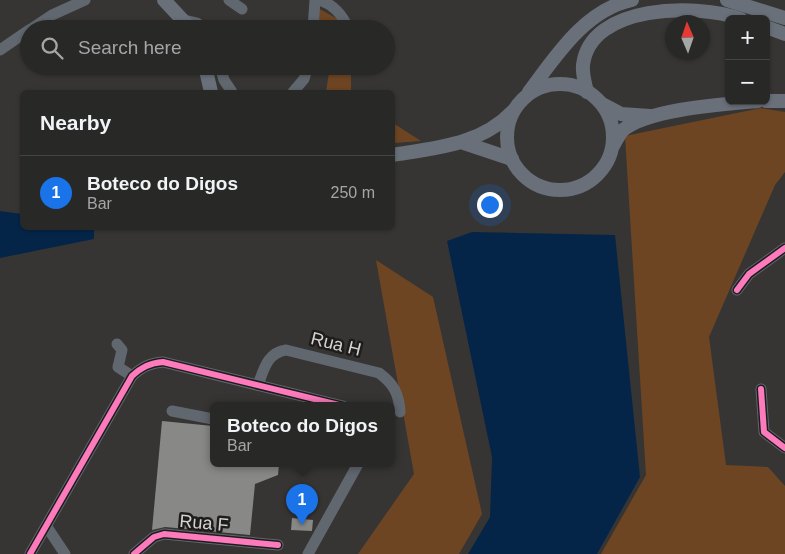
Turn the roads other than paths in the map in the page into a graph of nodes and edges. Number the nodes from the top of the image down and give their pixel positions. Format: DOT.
graph roads {
  1 [pos="85,0"];
  2 [pos="164,0"];
  3 [pos="228,0"];
  4 [pos="632,0"];
  5 [pos="727,0"];
  6 [pos="323,1"];
  7 [pos="242,9"];
  8 [pos="727,15"];
  9 [pos="785,18"];
  10 [pos="46,20"];
  11 [pos="184,20"];
  12 [pos="316,20"];
  13 [pos="345,20"];
  14 [pos="770,29"];
  15 [pos="785,34"];
  16 [pos="20,37"];
  17 [pos="0,50"];
  18 [pos="208,75"];
  19 [pos="223,75"];
  20 [pos="305,75"];
  21 [pos="211,90"];
  22 [pos="231,90"];
  23 [pos="295,90"];
  24 [pos="587,92"];
  25 [pos="527,95"];
  26 [pos="770,101"];
  27 [pos="785,101"];
  28 [pos="601,103"];
  29 [pos="725,105"];
  30 [pos="516,107"];
  31 [pos="653,117"];
  32 [pos="464,143"];
  33 [pos="612,149"];
  34 [pos="395,154"];
  35 [pos="512,159"];
  36 [pos="785,248"];
  37 [pos="737,290"];
  38 [pos="117,344"];
  39 [pos="132,376"];
  40 [pos="258,385"];
  41 [pos="761,389"];
  42 [pos="299,401"];
  43 [pos="172,411"];
  44 [pos="400,412"];
  45 [pos="210,418"];
  46 [pos="785,448"];
  47 [pos="356,467"];
  48 [pos="47,527"];
  49 [pos="278,545"];
  50 [pos="30,554"];
  51 [pos="65,554"];
  52 [pos="134,554"];
  53 [pos="308,554"];
  1 -- 10 [label="street"];
  2 -- 11 [label="main road"];
  3 -- 7 [label="street"];
  4 -- 25 [label="main road"];
  5 -- 9 [label="main road"];
  6 -- 12 [label="street"];
  6 -- 13 [label="street"];
  8 -- 24 [label="main road"];
  14 -- 15 [label="main road"];
  16 -- 17 [label="street"];
  18 -- 21 [label="main road"];
  19 -- 22 [label="street"];
  20 -- 23 [label="street"];
  24 -- 25 [label="main road"];
  24 -- 28 [label="main road"];
  25 -- 30 [label="main road"];
  26 -- 27 [label="main road"];
  28 -- 31 [label="main road"];
  28 -- 33 [label="main road"];
  29 -- 31 [label="main road"];
  30 -- 32 [label="main road"];
  30 -- 35 [label="main road"];
  31 -- 33 [label="main road"];
  32 -- 34 [label="main road"];
  32 -- 35 [label="main road"];
  33 -- 35 [label="main road"];
  36 -- 37 [label="street"];
  38 -- 39 [label="street"];
  39 -- 40 [label="street"];
  39 -- 48 [label="street"];
  40 -- 42 [label="street"];
  40 -- 44 [label="street, Rua H"];
  41 -- 46 [label="street"];
  43 -- 45 [label="street"];
  47 -- 53 [label="street"];
  48 -- 50 [label="street"];
  48 -- 51 [label="street"];
  49 -- 52 [label="street, Rua F"];
}
